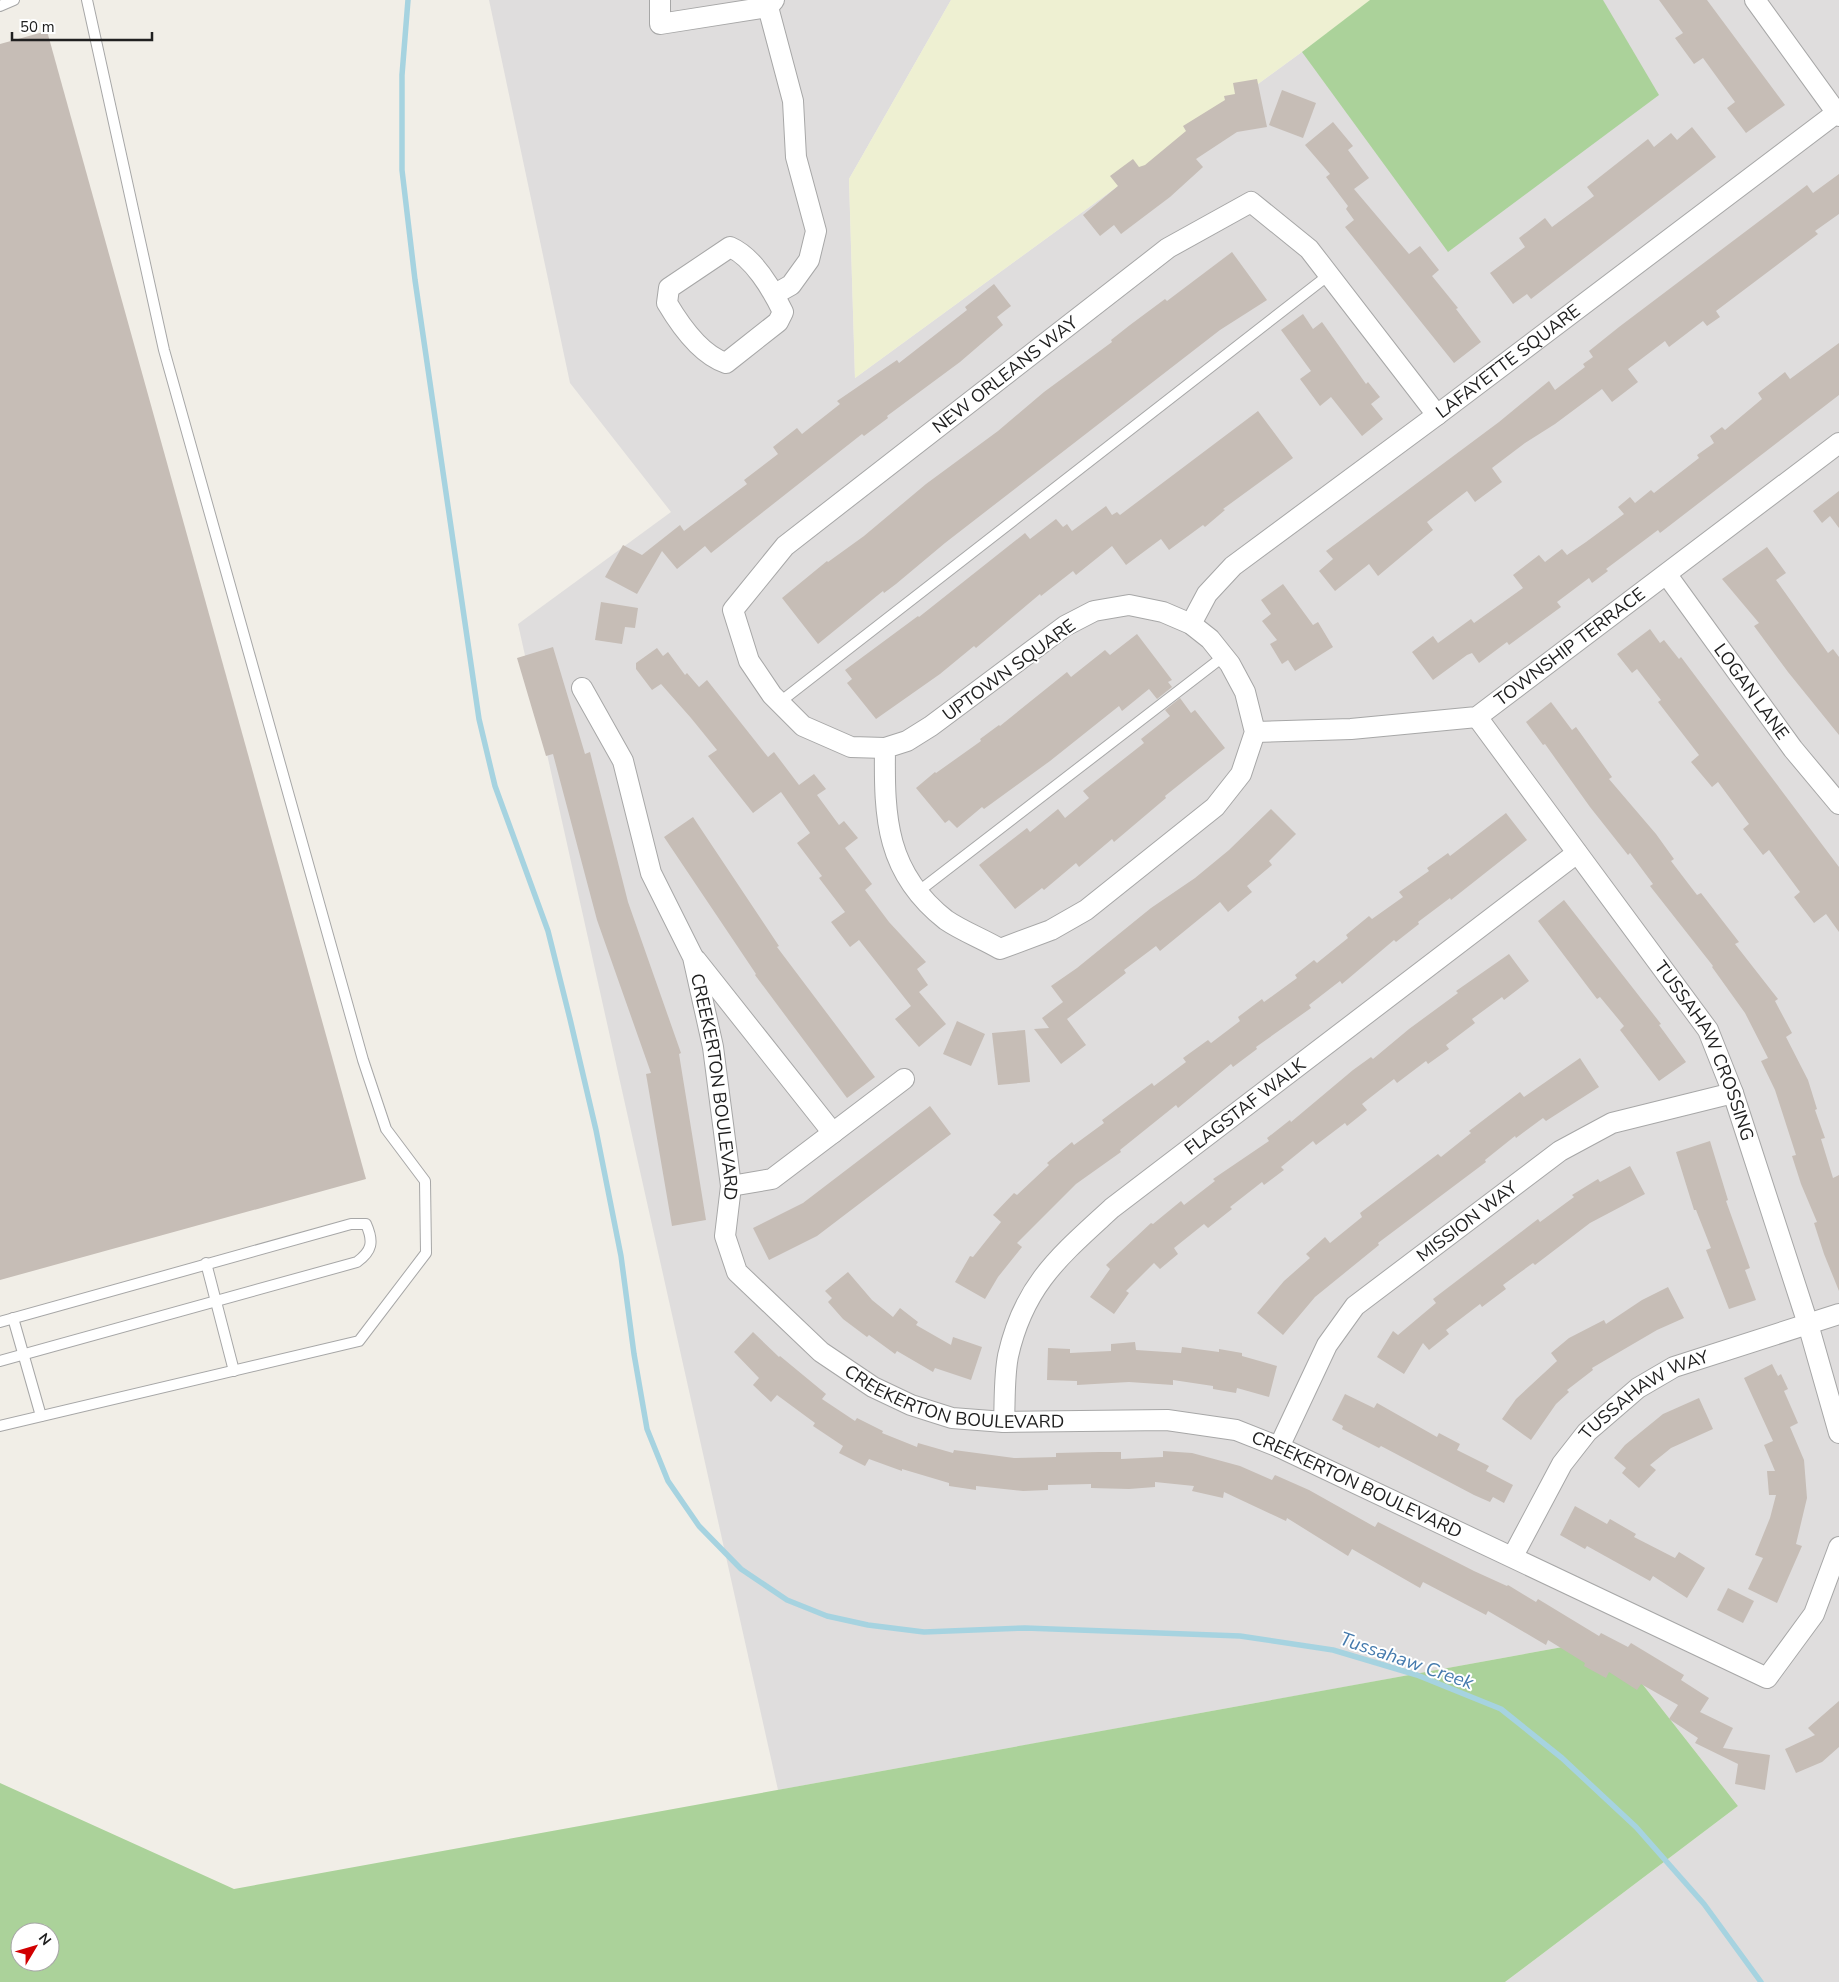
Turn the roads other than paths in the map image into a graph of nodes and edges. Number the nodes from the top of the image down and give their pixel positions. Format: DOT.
graph roads {
  1 [pos="14,0"];
  2 [pos="87,0"];
  3 [pos="660,0"];
  4 [pos="1755,0"];
  5 [pos="771,3"];
  6 [pos="0,6"];
  7 [pos="732,6"];
  8 [pos="1838,113"];
  9 [pos="1330,274"];
  10 [pos="775,294"];
  11 [pos="1437,415"];
  12 [pos="1839,443"];
  13 [pos="1667,575"];
  14 [pos="1192,624"];
  15 [pos="1224,656"];
  16 [pos="582,688"];
  17 [pos="780,702"];
  18 [pos="1477,717"];
  19 [pos="1255,732"];
  20 [pos="884,748"];
  21 [pos="1839,804"];
  22 [pos="1576,853"];
  23 [pos="919,891"];
  24 [pos="693,957"];
  25 [pos="904,1079"];
  26 [pos="1733,1093"];
  27 [pos="833,1133"];
  28 [pos="730,1186"];
  29 [pos="206,1263"];
  30 [pos="216,1301"];
  31 [pos="1839,1314"];
  32 [pos="13,1318"];
  33 [pos="0,1322"];
  34 [pos="1808,1324"];
  35 [pos="23,1355"];
  36 [pos="0,1361"];
  37 [pos="234,1371"];
  38 [pos="41,1416"];
  39 [pos="1004,1422"];
  40 [pos="0,1426"];
  41 [pos="1839,1433"];
  42 [pos="1279,1447"];
  43 [pos="1839,1547"];
  44 [pos="1513,1556"];
  1 -- 6 [label="lane"];
  2 -- 37 [label="lane"];
  3 -- 7 [label="street"];
  4 -- 8 [label="street"];
  5 -- 7 [label="street"];
  5 -- 10 [label="street"];
  8 -- 11 [label="street, LAFAYETTE SQUARE"];
  9 -- 11 [label="street, NEW ORLEANS WAY"];
  9 -- 17 [label="lane"];
  9 -- 17 [label="street, NEW ORLEANS WAY"];
  10 -- 10 [label="street"];
  11 -- 14 [label="street, LAFAYETTE SQUARE"];
  12 -- 13 [label="street, TOWNSHIP TERRACE"];
  13 -- 18 [label="street, TOWNSHIP TERRACE"];
  13 -- 21 [label="street, LOGAN LANE"];
  14 -- 15 [label="street, UPTOWN SQUARE"];
  14 -- 20 [label="street, UPTOWN SQUARE"];
  15 -- 19 [label="street, UPTOWN SQUARE"];
  15 -- 23 [label="lane"];
  16 -- 24 [label="street, CREEKERTON BOULEVARD"];
  17 -- 20 [label="street, NEW ORLEANS WAY"];
  18 -- 19 [label="street, TOWNSHIP TERRACE"];
  18 -- 22 [label="street, TUSSAHAW CROSSING"];
  19 -- 23 [label="street"];
  20 -- 23 [label="street"];
  22 -- 26 [label="street, TUSSAHAW CROSSING"];
  22 -- 39 [label="street, FLAGSTAF WALK"];
  24 -- 27 [label="street"];
  24 -- 28 [label="street, CREEKERTON BOULEVARD"];
  25 -- 27 [label="street"];
  26 -- 34 [label="street, TUSSAHAW CROSSING"];
  26 -- 42 [label="street, MISSION WAY"];
  27 -- 28 [label="street"];
  28 -- 39 [label="street, CREEKERTON BOULEVARD"];
  29 -- 30 [label="lane"];
  29 -- 30 [label="lane"];
  29 -- 32 [label="lane"];
  30 -- 35 [label="lane"];
  30 -- 37 [label="lane"];
  31 -- 34 [label="street, TUSSAHAW WAY"];
  32 -- 33 [label="lane"];
  32 -- 35 [label="lane"];
  34 -- 41 [label="street, TUSSAHAW CROSSING"];
  34 -- 44 [label="street, TUSSAHAW WAY"];
  35 -- 36 [label="lane"];
  35 -- 38 [label="lane"];
  37 -- 38 [label="lane"];
  38 -- 40 [label="lane"];
  39 -- 42 [label="street, CREEKERTON BOULEVARD"];
  42 -- 44 [label="street, CREEKERTON BOULEVARD"];
  43 -- 44 [label="street, CREEKERTON BOULEVARD"];
}
